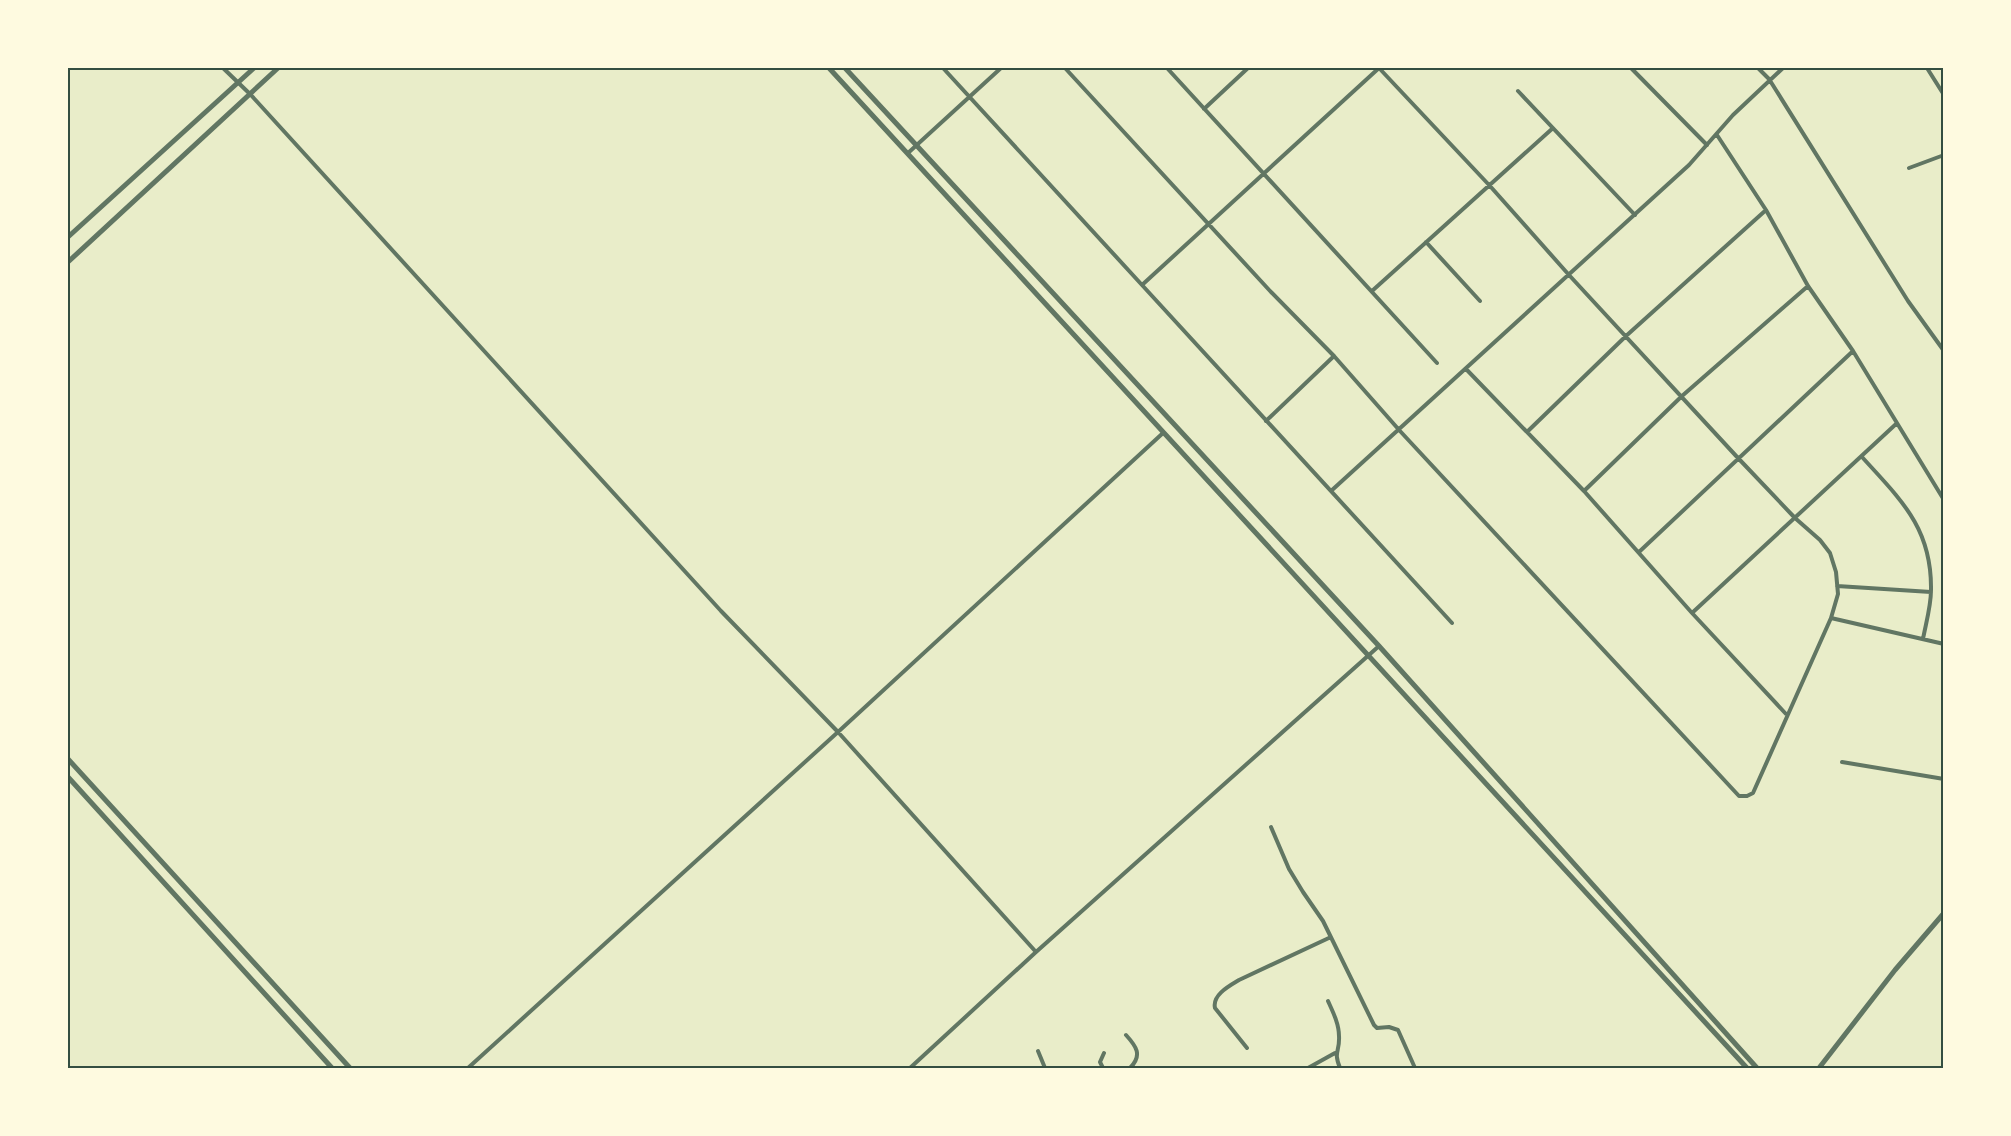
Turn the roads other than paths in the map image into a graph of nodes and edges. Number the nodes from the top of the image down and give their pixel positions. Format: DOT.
graph roads {
  1 [pos="223,68"];
  2 [pos="254,68"];
  3 [pos="278,68"];
  4 [pos="829,68"];
  5 [pos="845,68"];
  6 [pos="943,68"];
  7 [pos="1001,68"];
  8 [pos="1064,68"];
  9 [pos="1167,68"];
  10 [pos="1248,68"];
  11 [pos="1379,68"];
  12 [pos="1631,68"];
  13 [pos="1758,68"];
  14 [pos="1783,68"];
  15 [pos="1927,68"];
  16 [pos="1770,79"];
  17 [pos="237,83"];
  18 [pos="1518,91"];
  19 [pos="250,94"];
  20 [pos="1944,95"];
  21 [pos="969,96"];
  22 [pos="1204,108"];
  23 [pos="1553,128"];
  24 [pos="1717,135"];
  25 [pos="917,145"];
  26 [pos="1707,145"];
  27 [pos="908,153"];
  28 [pos="1944,155"];
  29 [pos="1909,168"];
  30 [pos="1264,174"];
  31 [pos="1490,186"];
  32 [pos="1766,210"];
  33 [pos="1635,215"];
  34 [pos="1209,223"];
  35 [pos="68,237"];
  36 [pos="1426,242"];
  37 [pos="68,262"];
  38 [pos="1569,276"];
  39 [pos="1142,285"];
  40 [pos="1808,286"];
  41 [pos="1372,290"];
  42 [pos="1480,301"];
  43 [pos="1626,336"];
  44 [pos="1852,351"];
  45 [pos="1944,351"];
  46 [pos="1334,356"];
  47 [pos="1437,363"];
  48 [pos="1466,369"];
  49 [pos="1682,396"];
  50 [pos="1266,421"];
  51 [pos="1896,424"];
  52 [pos="1400,431"];
  53 [pos="1528,431"];
  54 [pos="1163,433"];
  55 [pos="1862,457"];
  56 [pos="1738,458"];
  57 [pos="1331,491"];
  58 [pos="1584,491"];
  59 [pos="1944,500"];
  60 [pos="1795,518"];
  61 [pos="1639,552"];
  62 [pos="1837,586"];
  63 [pos="1931,592"];
  64 [pos="1692,613"];
  65 [pos="1830,618"];
  66 [pos="1452,623"];
  67 [pos="1924,639"];
  68 [pos="1944,644"];
  69 [pos="1379,646"];
  70 [pos="1369,655"];
  71 [pos="1786,714"];
  72 [pos="838,732"];
  73 [pos="68,759"];
  74 [pos="1842,762"];
  75 [pos="68,776"];
  76 [pos="1944,779"];
  77 [pos="1271,826"];
  78 [pos="1944,913"];
  79 [pos="1331,937"];
  80 [pos="1036,952"];
  81 [pos="1328,1001"];
  82 [pos="1126,1035"];
  83 [pos="1246,1048"];
  84 [pos="1038,1051"];
  85 [pos="1104,1053"];
  86 [pos="1336,1053"];
  87 [pos="332,1068"];
  88 [pos="350,1068"];
  89 [pos="468,1068"];
  90 [pos="910,1068"];
  91 [pos="1045,1068"];
  92 [pos="1102,1068"];
  93 [pos="1130,1068"];
  94 [pos="1308,1068"];
  95 [pos="1340,1068"];
  96 [pos="1415,1068"];
  97 [pos="1747,1068"];
  98 [pos="1757,1068"];
  99 [pos="1819,1068"];
  1 -- 17 [label="street"];
  2 -- 17 [label="street"];
  3 -- 19 [label="street"];
  4 -- 27 [label="street"];
  5 -- 25 [label="street"];
  6 -- 21 [label="street"];
  7 -- 21 [label="street"];
  8 -- 34 [label="street"];
  9 -- 22 [label="street"];
  10 -- 22 [label="street"];
  11 -- 30 [label="street"];
  11 -- 31 [label="street"];
  12 -- 26 [label="street"];
  13 -- 16 [label="street"];
  14 -- 16 [label="street"];
  15 -- 20 [label="street"];
  16 -- 24 [label="street"];
  16 -- 45 [label="street"];
  17 -- 19 [label="street"];
  17 -- 35 [label="street"];
  18 -- 23 [label="street"];
  19 -- 37 [label="street"];
  19 -- 72 [label="street"];
  21 -- 25 [label="street"];
  21 -- 39 [label="street"];
  22 -- 30 [label="street"];
  23 -- 31 [label="street"];
  23 -- 33 [label="street"];
  24 -- 26 [label="street"];
  24 -- 32 [label="street"];
  25 -- 27 [label="street"];
  25 -- 69 [label="street"];
  26 -- 33 [label="street"];
  27 -- 54 [label="street"];
  28 -- 29 [label="street"];
  30 -- 34 [label="street"];
  30 -- 41 [label="street"];
  31 -- 36 [label="street"];
  31 -- 38 [label="street"];
  32 -- 40 [label="street"];
  32 -- 43 [label="street"];
  33 -- 38 [label="street"];
  34 -- 39 [label="street"];
  34 -- 46 [label="street"];
  36 -- 41 [label="street"];
  36 -- 42 [label="street"];
  38 -- 43 [label="street"];
  38 -- 48 [label="street"];
  39 -- 50 [label="street"];
  40 -- 44 [label="street"];
  40 -- 49 [label="street"];
  41 -- 47 [label="street"];
  43 -- 49 [label="street"];
  43 -- 53 [label="street"];
  44 -- 51 [label="street"];
  44 -- 56 [label="street"];
  46 -- 50 [label="street"];
  46 -- 52 [label="street"];
  48 -- 52 [label="street"];
  48 -- 53 [label="street"];
  49 -- 56 [label="street"];
  49 -- 58 [label="street"];
  50 -- 57 [label="street"];
  51 -- 55 [label="street"];
  51 -- 59 [label="street"];
  52 -- 57 [label="street"];
  52 -- 71 [label="street"];
  53 -- 58 [label="street"];
  54 -- 70 [label="street"];
  54 -- 72 [label="street"];
  55 -- 60 [label="street"];
  55 -- 63 [label="street"];
  56 -- 60 [label="street"];
  56 -- 61 [label="street"];
  57 -- 66 [label="street"];
  58 -- 61 [label="street"];
  60 -- 62 [label="street"];
  60 -- 64 [label="street"];
  61 -- 64 [label="street"];
  62 -- 63 [label="street"];
  62 -- 65 [label="street"];
  63 -- 67 [label="street"];
  64 -- 71 [label="street"];
  65 -- 67 [label="street"];
  65 -- 71 [label="street"];
  67 -- 68 [label="street"];
  69 -- 70 [label="street"];
  69 -- 98 [label="street"];
  70 -- 80 [label="street"];
  70 -- 97 [label="street"];
  72 -- 80 [label="street"];
  72 -- 89 [label="street"];
  73 -- 88 [label="street"];
  74 -- 76 [label="street"];
  75 -- 87 [label="street"];
  77 -- 79 [label="street"];
  78 -- 99 [label="street"];
  79 -- 83 [label="street"];
  79 -- 96 [label="street"];
  80 -- 90 [label="street"];
  81 -- 86 [label="street"];
  82 -- 93 [label="street"];
  84 -- 91 [label="street"];
  85 -- 92 [label="street"];
  86 -- 94 [label="street"];
  86 -- 95 [label="street"];
}
